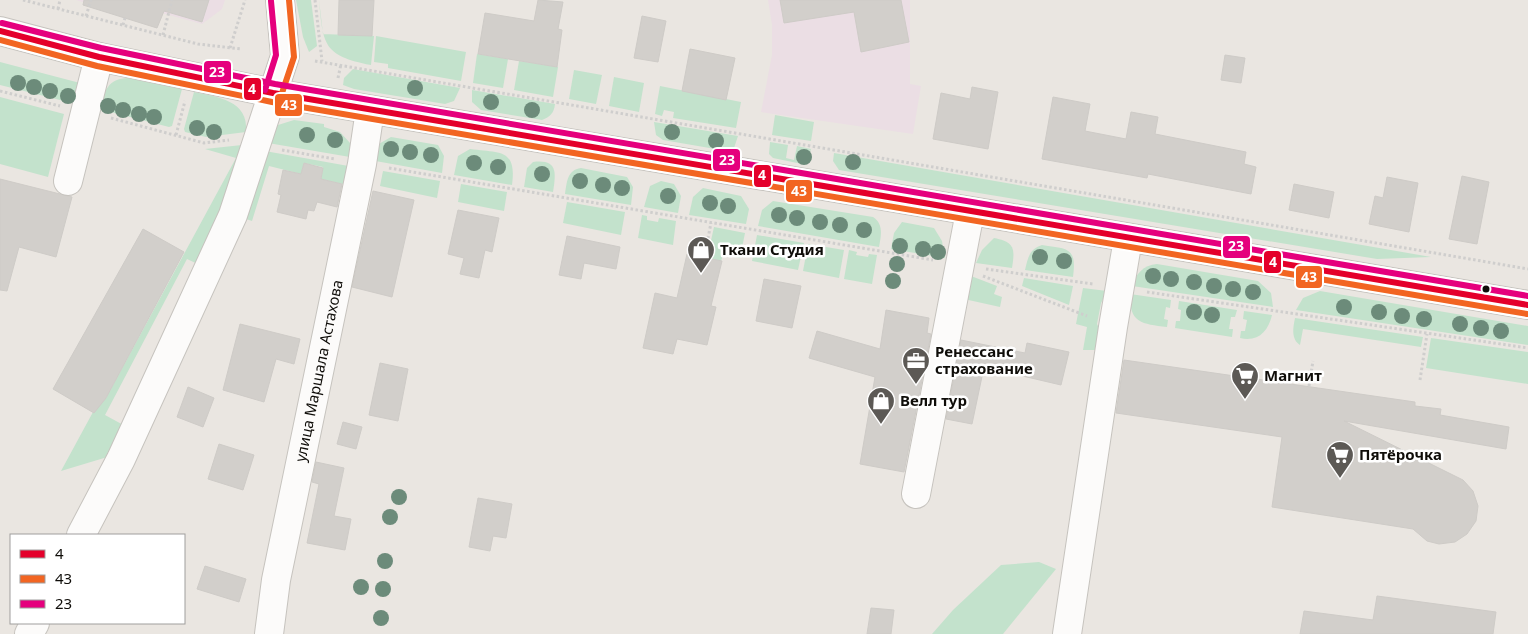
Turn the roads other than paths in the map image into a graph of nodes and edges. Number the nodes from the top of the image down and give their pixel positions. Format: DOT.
graph roads {
  1 [pos="280,0"];
  2 [pos="0,32"];
  3 [pos="99,57"];
  4 [pos="273,93"];
  5 [pos="370,110"];
  6 [pos="68,182"];
  7 [pos="970,212"];
  8 [pos="1128,239"];
  9 [pos="1528,305"];
  10 [pos="916,494"];
  11 [pos="82,534"];
  12 [pos="269,634"];
  13 [pos="1067,634"];
  1 -- 4 [label="main road"];
  2 -- 3 [label="main road"];
  3 -- 4 [label="main road"];
  3 -- 6 [label="main road"];
  4 -- 5 [label="main road"];
  4 -- 11 [label="main road"];
  5 -- 7 [label="main road"];
  5 -- 12 [label="main road, улица Маршала Астахова"];
  7 -- 8 [label="main road"];
  7 -- 10 [label="main road"];
  8 -- 9 [label="main road"];
  8 -- 13 [label="main road"];
}
